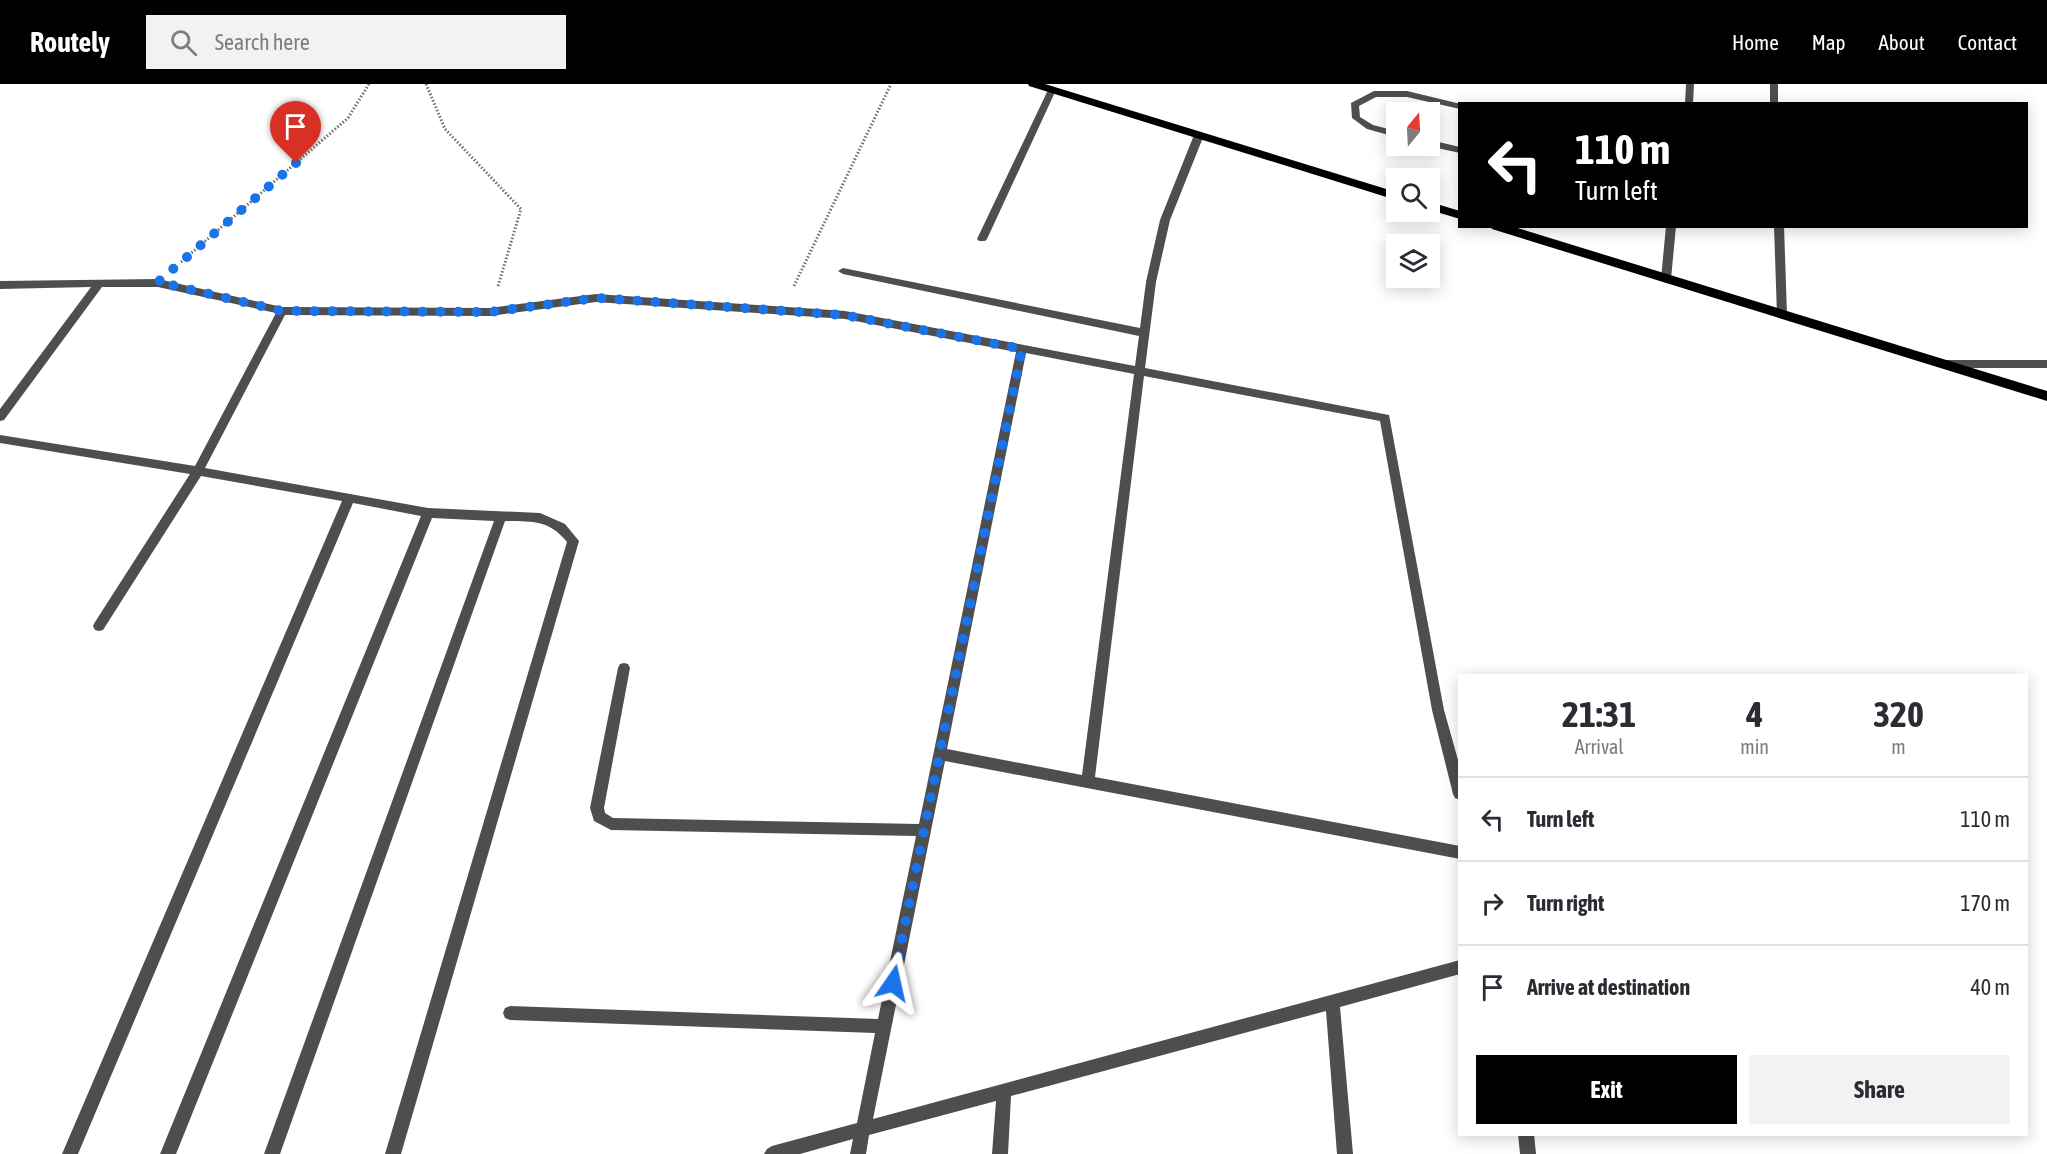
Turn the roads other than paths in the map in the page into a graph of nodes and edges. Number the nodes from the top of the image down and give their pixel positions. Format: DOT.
graph roads {
  1 [pos="1033,84"];
  2 [pos="1690,84"];
  3 [pos="1774,84"];
  4 [pos="1052,90"];
  5 [pos="1689,102"];
  6 [pos="1774,102"];
  7 [pos="1458,106"];
  8 [pos="1386,131"];
  9 [pos="1199,135"];
  10 [pos="1440,145"];
  11 [pos="1458,150"];
  12 [pos="1386,193"];
  13 [pos="1440,209"];
  14 [pos="1458,214"];
  15 [pos="1502,228"];
  16 [pos="1671,228"];
  17 [pos="1779,228"];
  18 [pos="982,239"];
  19 [pos="843,271"];
  20 [pos="1666,279"];
  21 [pos="100,283"];
  22 [pos="0,285"];
  23 [pos="282,311"];
  24 [pos="1782,315"];
  25 [pos="1145,333"];
  26 [pos="1022,349"];
  27 [pos="1943,364"];
  28 [pos="2047,364"];
  29 [pos="1140,371"];
  30 [pos="2047,396"];
  31 [pos="0,417"];
  32 [pos="0,439"];
  33 [pos="198,471"];
  34 [pos="349,499"];
  35 [pos="428,513"];
  36 [pos="501,517"];
  37 [pos="99,626"];
  38 [pos="624,668"];
  39 [pos="940,754"];
  40 [pos="1089,782"];
  41 [pos="1458,786"];
  42 [pos="924,830"];
  43 [pos="1458,853"];
  44 [pos="1458,968"];
  45 [pos="1332,1002"];
  46 [pos="510,1012"];
  47 [pos="884,1026"];
  48 [pos="1004,1091"];
  49 [pos="864,1129"];
  50 [pos="1526,1136"];
  51 [pos="70,1154"];
  52 [pos="168,1154"];
  53 [pos="272,1154"];
  54 [pos="393,1154"];
  55 [pos="772,1154"];
  56 [pos="858,1154"];
  57 [pos="1000,1154"];
  58 [pos="1345,1154"];
  59 [pos="1528,1154"];
  1 -- 4 [label="main road"];
  2 -- 5 [label="street"];
  3 -- 6 [label="street"];
  4 -- 9 [label="main road"];
  4 -- 18 [label="street"];
  7 -- 8 [label="street"];
  9 -- 12 [label="main road"];
  9 -- 25 [label="street"];
  10 -- 11 [label="street"];
  13 -- 14 [label="main road"];
  15 -- 20 [label="main road"];
  16 -- 20 [label="street"];
  17 -- 24 [label="street"];
  19 -- 25 [label="street"];
  20 -- 24 [label="main road"];
  21 -- 22 [label="street"];
  21 -- 23 [label="street"];
  21 -- 31 [label="street"];
  23 -- 26 [label="street"];
  23 -- 33 [label="street"];
  24 -- 27 [label="main road"];
  25 -- 29 [label="street"];
  26 -- 29 [label="street"];
  26 -- 39 [label="street"];
  27 -- 28 [label="street"];
  27 -- 30 [label="main road"];
  29 -- 40 [label="street"];
  29 -- 41 [label="street"];
  32 -- 33 [label="street"];
  33 -- 34 [label="street"];
  33 -- 37 [label="street"];
  34 -- 35 [label="street"];
  34 -- 51 [label="street"];
  35 -- 36 [label="street"];
  35 -- 52 [label="street"];
  36 -- 53 [label="street"];
  36 -- 54 [label="street"];
  38 -- 42 [label="street"];
  39 -- 40 [label="street"];
  39 -- 42 [label="street"];
  40 -- 43 [label="street"];
  42 -- 47 [label="street"];
  44 -- 45 [label="street"];
  45 -- 48 [label="street"];
  45 -- 58 [label="street"];
  46 -- 47 [label="street"];
  47 -- 49 [label="street"];
  48 -- 49 [label="street"];
  48 -- 57 [label="street"];
  49 -- 55 [label="street"];
  49 -- 56 [label="street"];
  50 -- 59 [label="street"];
}
